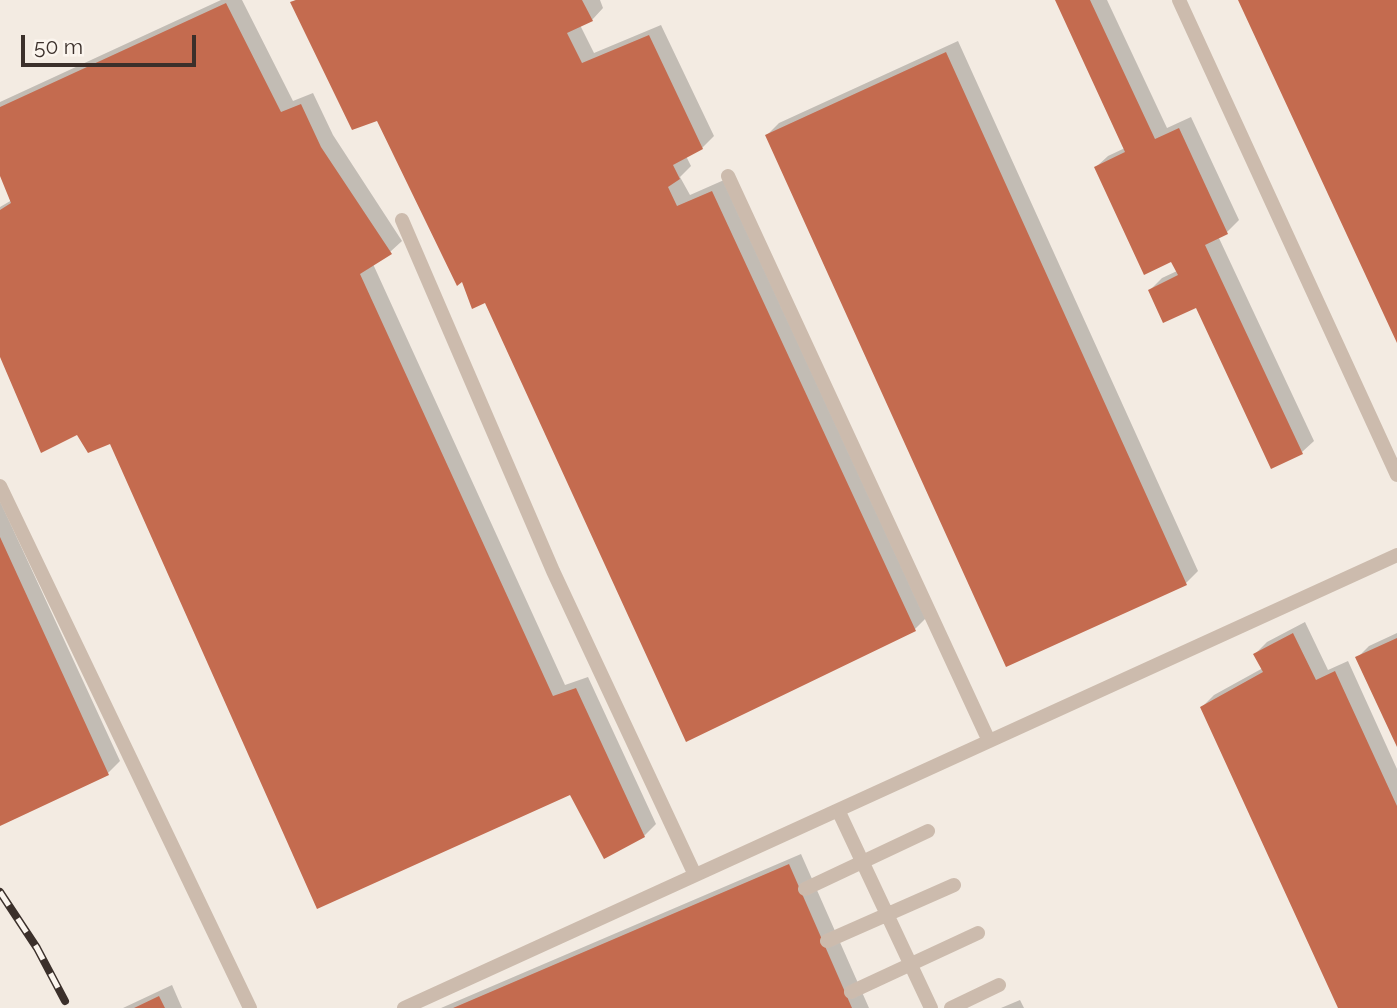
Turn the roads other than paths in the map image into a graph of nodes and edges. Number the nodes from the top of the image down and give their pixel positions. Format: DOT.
graph roads {
  1 [pos="1179,0"];
  2 [pos="728,176"];
  3 [pos="402,220"];
  4 [pos="1397,475"];
  5 [pos="0,486"];
  6 [pos="1397,555"];
  7 [pos="989,741"];
  8 [pos="838,810"];
  9 [pos="928,831"];
  10 [pos="863,862"];
  11 [pos="695,875"];
  12 [pos="954,885"];
  13 [pos="805,889"];
  14 [pos="887,915"];
  15 [pos="978,933"];
  16 [pos="827,941"];
  17 [pos="911,965"];
  18 [pos="999,985"];
  19 [pos="851,992"];
  20 [pos="250,1008"];
  21 [pos="404,1008"];
  22 [pos="931,1008"];
  23 [pos="951,1008"];
  1 -- 4 [label="lane"];
  2 -- 7 [label="lane"];
  3 -- 11 [label="lane"];
  5 -- 20 [label="lane"];
  6 -- 7 [label="lane"];
  7 -- 8 [label="lane"];
  8 -- 10 [label="lane"];
  8 -- 11 [label="lane"];
  9 -- 10 [label="lane"];
  10 -- 13 [label="lane"];
  10 -- 14 [label="lane"];
  11 -- 21 [label="lane"];
  12 -- 14 [label="lane"];
  14 -- 16 [label="lane"];
  14 -- 17 [label="lane"];
  15 -- 17 [label="lane"];
  17 -- 19 [label="lane"];
  17 -- 22 [label="lane"];
  18 -- 23 [label="lane"];
}
